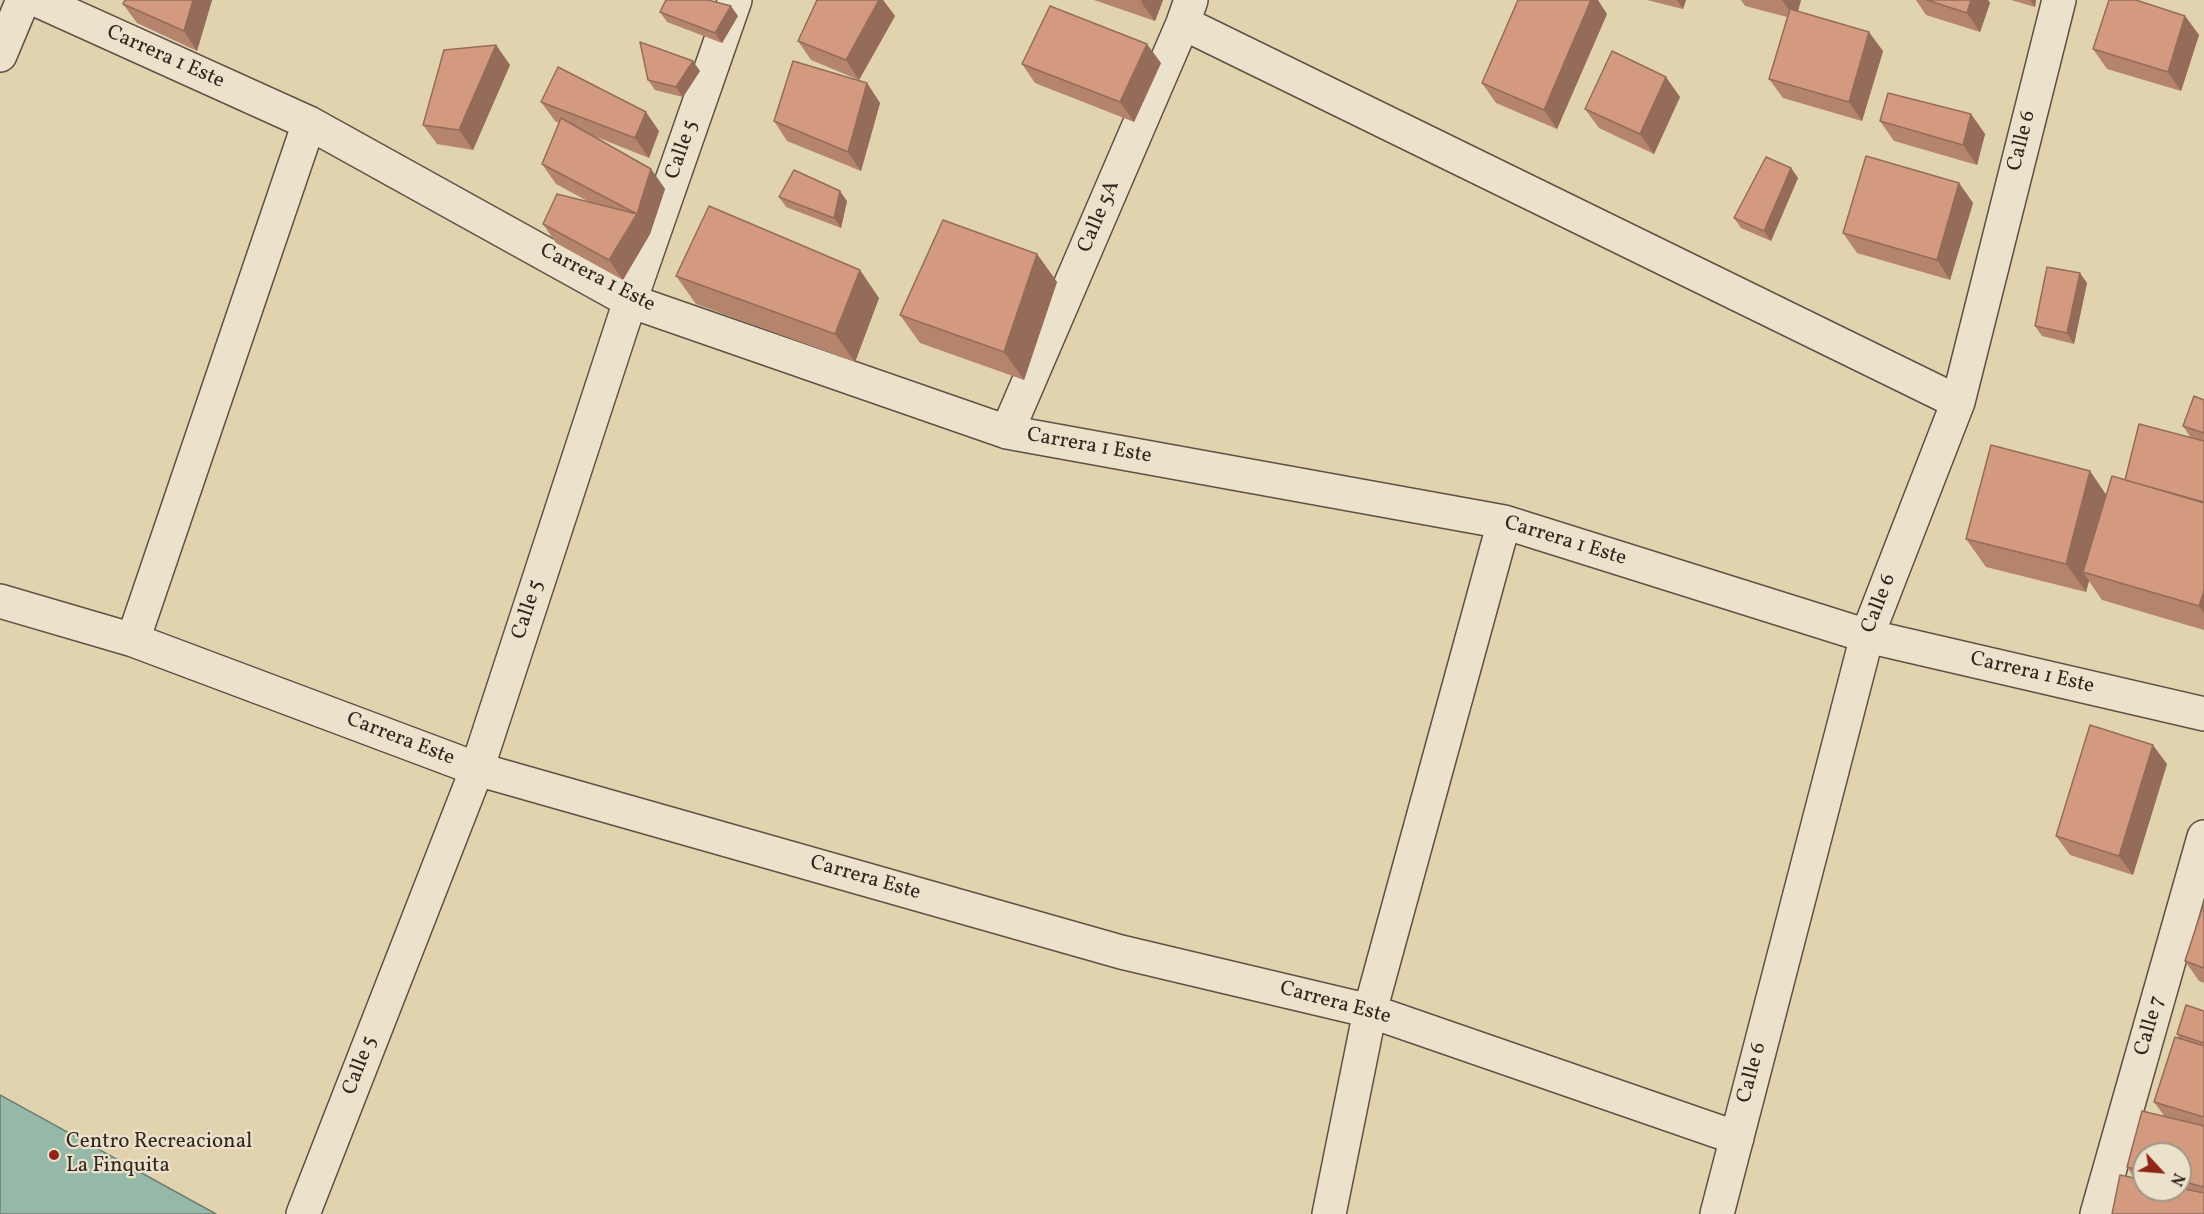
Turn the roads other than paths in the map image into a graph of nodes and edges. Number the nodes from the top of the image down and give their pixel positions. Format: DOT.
graph roads {
  1 [pos="23,0"];
  2 [pos="37,0"];
  3 [pos="735,0"];
  4 [pos="2059,0"];
  5 [pos="1187,12"];
  6 [pos="0,55"];
  7 [pos="309,123"];
  8 [pos="630,301"];
  9 [pos="1958,402"];
  10 [pos="1007,432"];
  11 [pos="1504,522"];
  12 [pos="0,601"];
  13 [pos="1867,636"];
  14 [pos="133,640"];
  15 [pos="2204,714"];
  16 [pos="477,769"];
  17 [pos="2204,837"];
  18 [pos="1370,1011"];
  19 [pos="1737,1138"];
  20 [pos="303,1214"];
  21 [pos="1329,1214"];
  22 [pos="1717,1214"];
  23 [pos="2097,1214"];
  1 -- 6 [label="street"];
  2 -- 7 [label="street, Carrera 1 Este"];
  3 -- 8 [label="street, Calle 5"];
  4 -- 9 [label="street, Calle 6"];
  5 -- 9 [label="street"];
  5 -- 10 [label="street, Calle 5A"];
  7 -- 8 [label="street, Carrera 1 Este"];
  7 -- 14 [label="street"];
  8 -- 10 [label="street, Carrera 1 Este"];
  8 -- 16 [label="street, Calle 5"];
  9 -- 13 [label="street, Calle 6"];
  10 -- 11 [label="street, Carrera 1 Este"];
  11 -- 13 [label="street, Carrera 1 Este"];
  11 -- 18 [label="street"];
  12 -- 14 [label="street, Carrera Este"];
  13 -- 15 [label="street, Carrera 1 Este"];
  13 -- 19 [label="street, Calle 6"];
  14 -- 16 [label="street, Carrera Este"];
  16 -- 18 [label="street, Carrera Este"];
  16 -- 20 [label="street, Calle 5"];
  17 -- 23 [label="street, Calle 7"];
  18 -- 19 [label="street, Carrera Este"];
  18 -- 21 [label="street"];
  19 -- 22 [label="street, Calle 6"];
}
